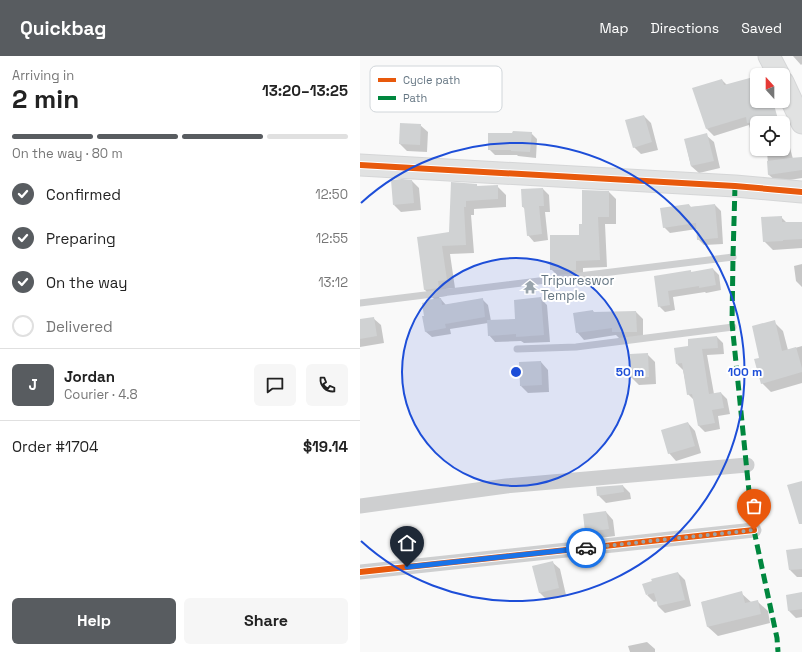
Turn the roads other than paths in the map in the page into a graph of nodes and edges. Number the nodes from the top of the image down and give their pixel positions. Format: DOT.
graph roads {
  1 [pos="769,56"];
  2 [pos="775,68"];
  3 [pos="790,97"];
  4 [pos="802,122"];
  5 [pos="360,165"];
  6 [pos="802,192"];
  7 [pos="733,257"];
  8 [pos="360,303"];
  9 [pos="733,328"];
  10 [pos="517,349"];
  11 [pos="747,465"];
  12 [pos="360,506"];
  13 [pos="754,530"];
  14 [pos="360,572"];
  1 -- 2 [label="street"];
  3 -- 4 [label="street"];
  5 -- 6 [label="street"];
  7 -- 8 [label="lane"];
  9 -- 10 [label="lane"];
  11 -- 12 [label="street"];
  13 -- 14 [label="street"];
}
